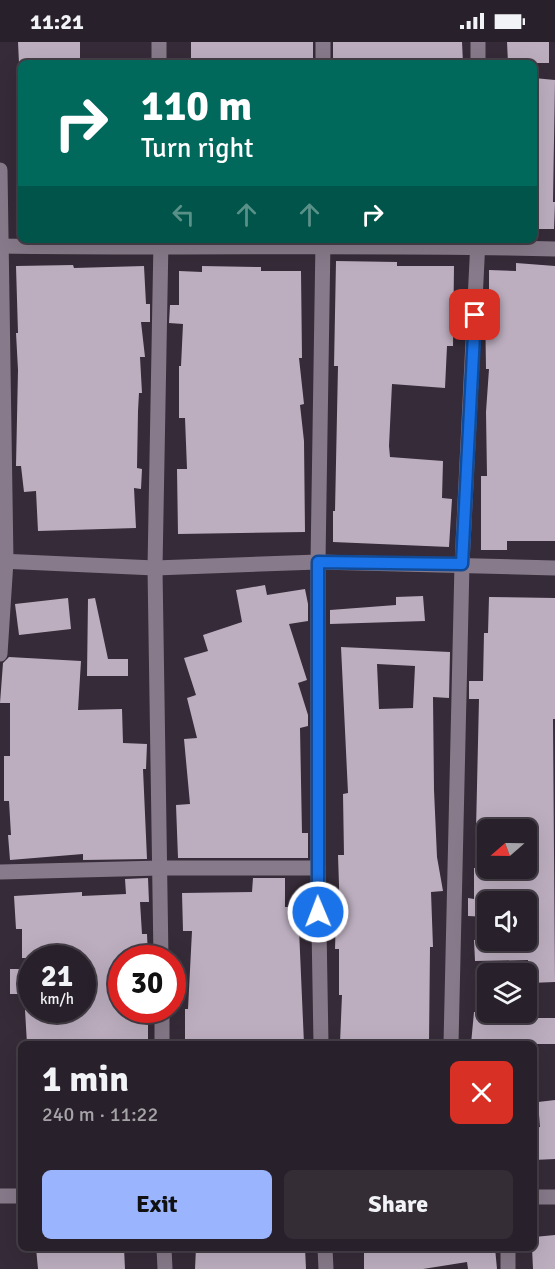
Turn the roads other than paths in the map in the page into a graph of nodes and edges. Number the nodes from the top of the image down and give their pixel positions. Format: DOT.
graph roads {
  1 [pos="159,42"];
  2 [pos="323,42"];
  3 [pos="478,42"];
  4 [pos="159,60"];
  5 [pos="323,60"];
  6 [pos="478,60"];
  7 [pos="0,170"];
  8 [pos="323,243"];
  9 [pos="161,244"];
  10 [pos="478,244"];
  11 [pos="0,246"];
  12 [pos="555,249"];
  13 [pos="3,561"];
  14 [pos="318,562"];
  15 [pos="462,564"];
  16 [pos="155,568"];
  17 [pos="555,568"];
  18 [pos="0,654"];
  19 [pos="161,868"];
  20 [pos="318,868"];
  21 [pos="0,872"];
  22 [pos="161,945"];
  23 [pos="162,1023"];
  24 [pos="162,1041"];
  25 [pos="321,1041"];
  26 [pos="451,1041"];
  27 [pos="0,1196"];
  28 [pos="18,1196"];
  29 [pos="537,1197"];
  30 [pos="555,1197"];
  31 [pos="164,1251"];
  32 [pos="325,1251"];
  33 [pos="508,1251"];
  34 [pos="165,1269"];
  35 [pos="326,1269"];
  36 [pos="508,1269"];
  1 -- 4 [label="street"];
  2 -- 5 [label="street"];
  3 -- 6 [label="street"];
  7 -- 11 [label="street"];
  8 -- 9 [label="street"];
  8 -- 10 [label="street"];
  8 -- 14 [label="street"];
  9 -- 11 [label="street"];
  9 -- 16 [label="street"];
  10 -- 12 [label="street"];
  10 -- 15 [label="street"];
  11 -- 13 [label="street"];
  13 -- 16 [label="street"];
  13 -- 18 [label="street"];
  14 -- 15 [label="street"];
  14 -- 16 [label="street"];
  14 -- 20 [label="street"];
  15 -- 17 [label="street"];
  15 -- 26 [label="street"];
  16 -- 19 [label="street"];
  19 -- 20 [label="street"];
  19 -- 21 [label="street"];
  19 -- 22 [label="street"];
  20 -- 25 [label="street"];
  23 -- 24 [label="street"];
  27 -- 28 [label="street"];
  29 -- 30 [label="street"];
  31 -- 34 [label="street"];
  32 -- 35 [label="street"];
  33 -- 36 [label="street"];
}
